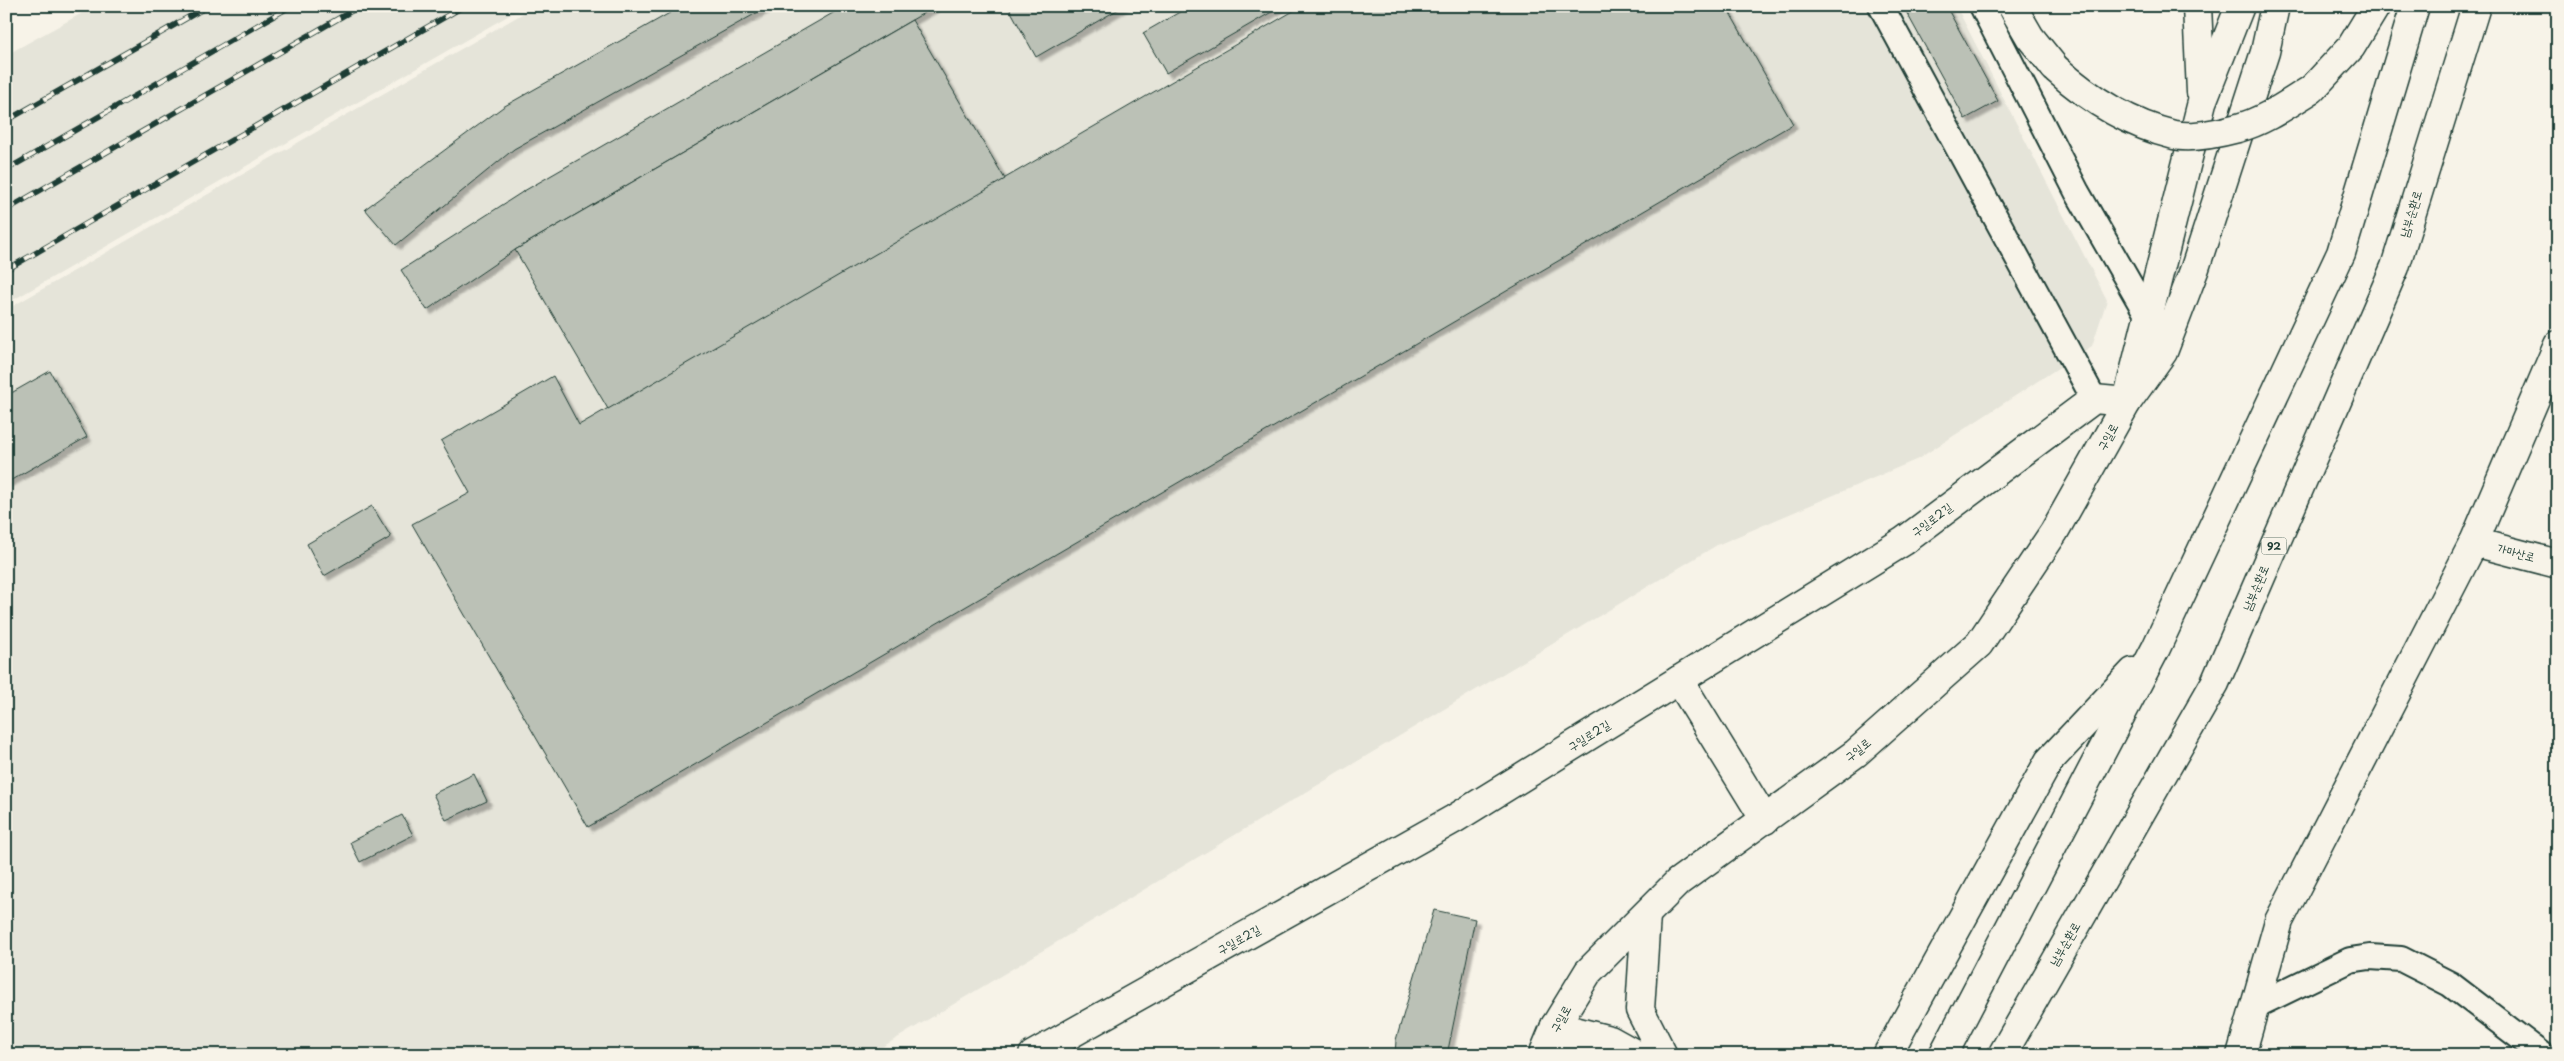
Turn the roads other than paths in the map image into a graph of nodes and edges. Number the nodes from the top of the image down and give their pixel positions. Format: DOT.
graph roads {
  1 [pos="1881,6"];
  2 [pos="1982,6"];
  3 [pos="2012,6"];
  4 [pos="2197,6"];
  5 [pos="2240,6"];
  6 [pos="2275,6"];
  7 [pos="2376,6"];
  8 [pos="2415,6"];
  9 [pos="2476,6"];
  10 [pos="2202,102"];
  11 [pos="2149,318"];
  12 [pos="2558,345"];
  13 [pos="2094,399"];
  14 [pos="2127,402"];
  15 [pos="2474,542"];
  16 [pos="2558,564"];
  17 [pos="2156,648"];
  18 [pos="1679,680"];
  19 [pos="1764,820"];
  20 [pos="1646,915"];
  21 [pos="2255,1006"];
  22 [pos="1555,1026"];
  23 [pos="1033,1055"];
  24 [pos="1543,1055"];
  25 [pos="1580,1055"];
  26 [pos="1637,1055"];
  27 [pos="1663,1055"];
  28 [pos="1887,1055"];
  29 [pos="1943,1055"];
  30 [pos="2002,1055"];
  31 [pos="2241,1055"];
  32 [pos="2543,1055"];
  1 -- 13 [label="lane"];
  2 -- 11 [label="lane"];
  3 -- 7 [label="main road, bridge"];
  4 -- 10 [label="main road"];
  5 -- 10 [label="main road"];
  6 -- 14 [label="main road"];
  8 -- 17 [label="main road"];
  9 -- 30 [label="main road, 남부순환로 / 92"];
  10 -- 11 [label="main road"];
  11 -- 14 [label="main road"];
  12 -- 15 [label="main road"];
  13 -- 14 [label="main road"];
  13 -- 18 [label="main road, 구일로2길"];
  14 -- 19 [label="main road, 구일로"];
  15 -- 16 [label="main road, 가마산로"];
  15 -- 21 [label="main road"];
  17 -- 28 [label="main road"];
  17 -- 29 [label="main road"];
  18 -- 19 [label="main road"];
  18 -- 23 [label="main road, 구일로2길"];
  19 -- 20 [label="main road, 구일로"];
  20 -- 22 [label="main road, 구일로"];
  20 -- 27 [label="main road"];
  21 -- 31 [label="main road"];
  21 -- 32 [label="lane"];
  22 -- 24 [label="main road, 구일로"];
  22 -- 25 [label="main road"];
  22 -- 26 [label="main road"];
}
